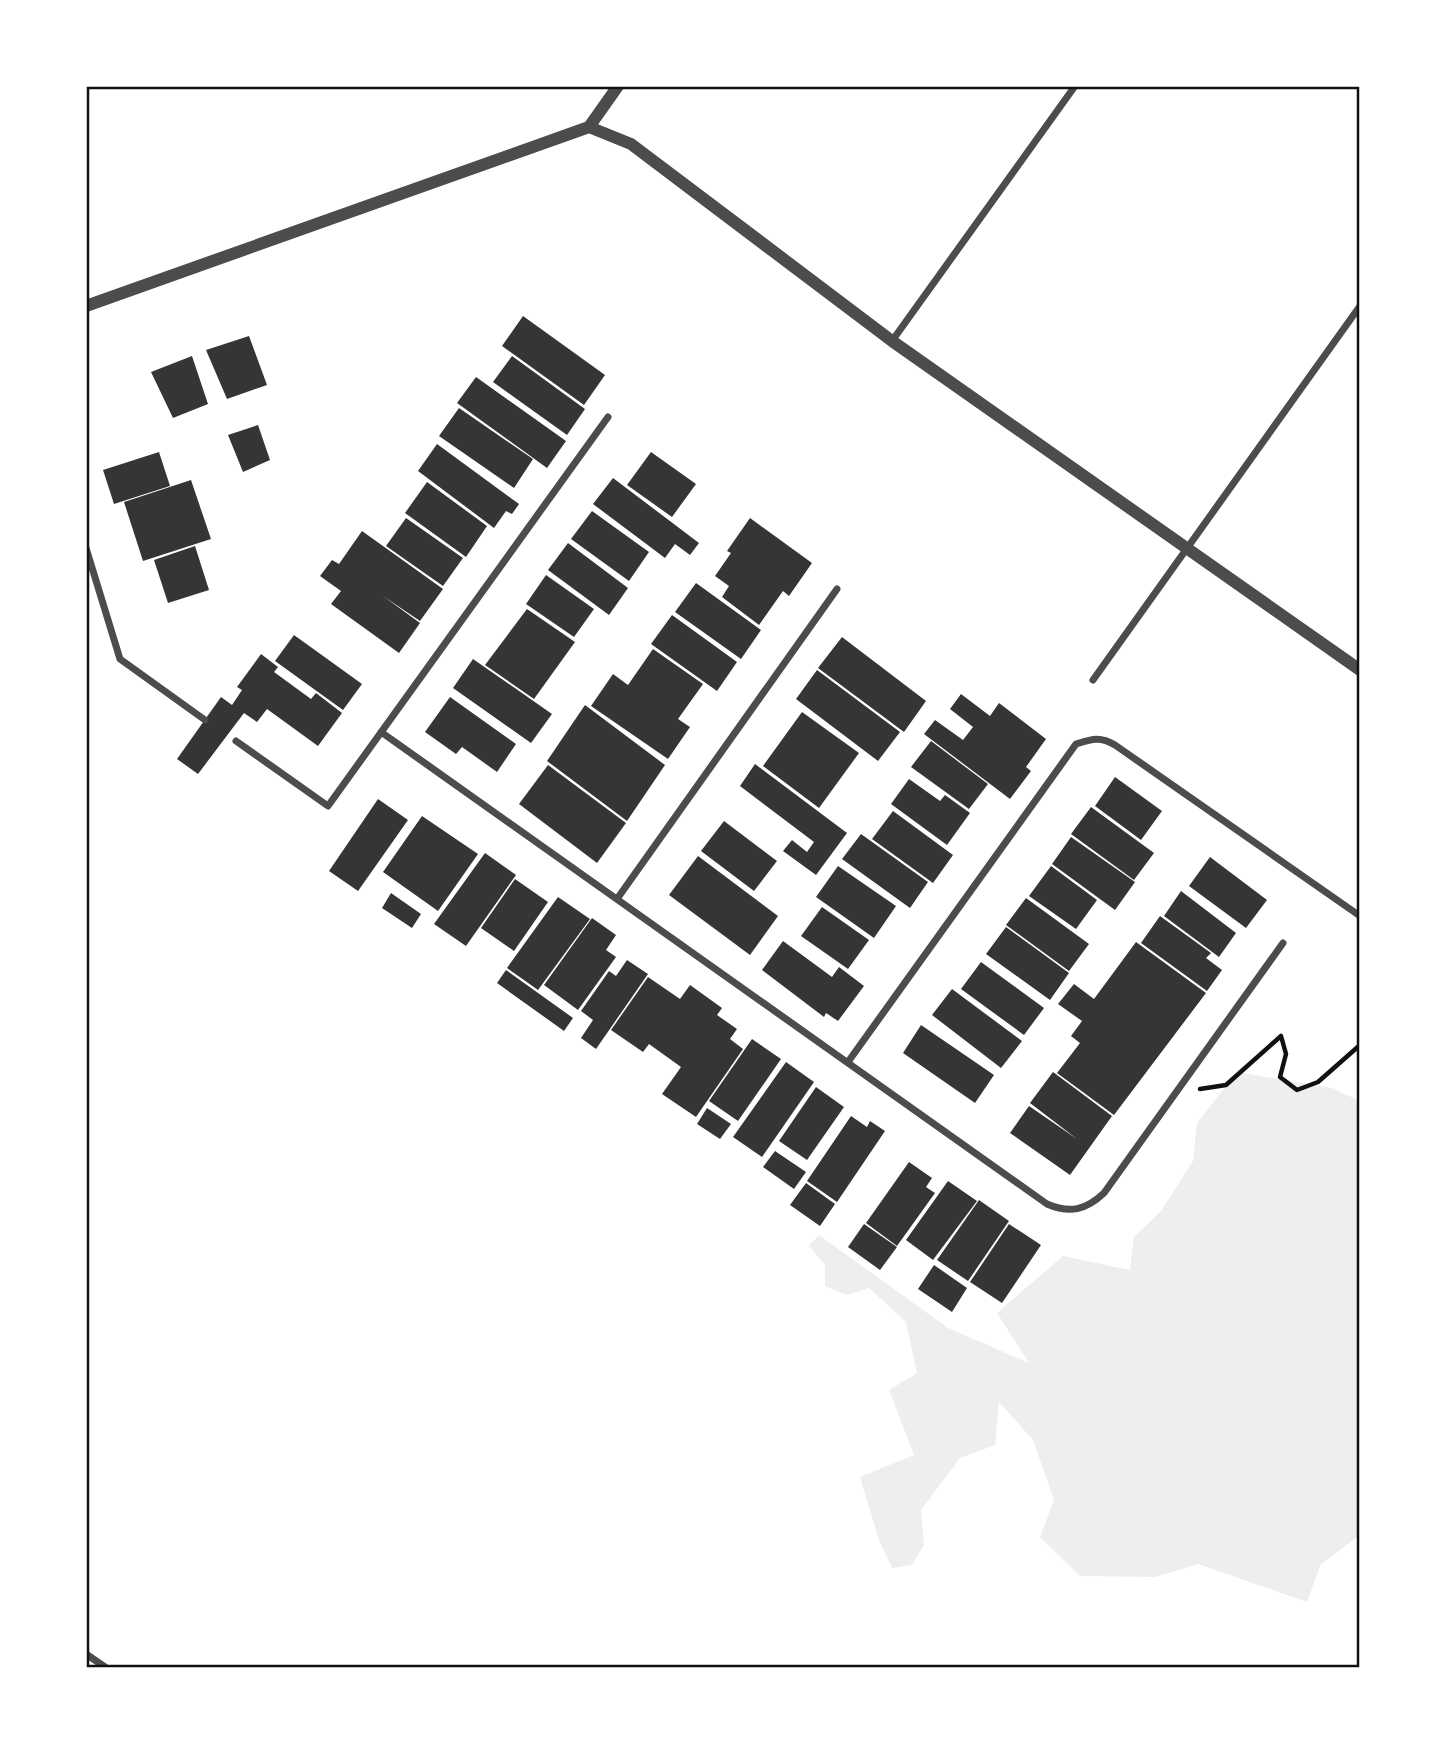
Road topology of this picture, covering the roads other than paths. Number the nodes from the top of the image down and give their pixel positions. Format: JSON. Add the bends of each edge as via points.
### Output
{"nodes":[{"id":1,"x":618,"y":86,"type":"edge"},
{"id":2,"x":1075,"y":86,"type":"edge"},
{"id":3,"x":589,"y":127,"type":"junction"},
{"id":4,"x":86,"y":306,"type":"edge"},
{"id":5,"x":1360,"y":306,"type":"edge"},
{"id":6,"x":892,"y":341,"type":"junction"},
{"id":7,"x":608,"y":417,"type":"dead end"},
{"id":8,"x":86,"y":548,"type":"edge"},
{"id":9,"x":1187,"y":548,"type":"junction"},
{"id":10,"x":837,"y":589,"type":"dead end"},
{"id":11,"x":1360,"y":670,"type":"edge"},
{"id":12,"x":1093,"y":680,"type":"dead end"},
{"id":13,"x":205,"y":720,"type":"dead end"},
{"id":14,"x":381,"y":733,"type":"junction"},
{"id":15,"x":236,"y":741,"type":"dead end"},
{"id":16,"x":617,"y":899,"type":"junction"},
{"id":17,"x":1360,"y":916,"type":"edge"},
{"id":18,"x":1283,"y":943,"type":"dead end"},
{"id":19,"x":848,"y":1062,"type":"junction"},
{"id":20,"x":86,"y":1654,"type":"edge"},
{"id":21,"x":105,"y":1667,"type":"edge"}],
"edges":[{"from":1,"to":3,"type":"street"},
{"from":2,"to":6,"type":"street"},
{"from":3,"to":4,"type":"street"},
{"from":3,"to":6,"type":"street","via":[[631,144]]},
{"from":5,"to":9,"type":"street"},
{"from":6,"to":9,"type":"street"},
{"from":7,"to":14,"type":"street"},
{"from":8,"to":13,"type":"street","via":[[120,659]]},
{"from":9,"to":11,"type":"street"},
{"from":9,"to":12,"type":"street"},
{"from":10,"to":16,"type":"street"},
{"from":14,"to":15,"type":"street","via":[[328,806]]},
{"from":14,"to":16,"type":"street"},
{"from":16,"to":19,"type":"street"},
{"from":17,"to":19,"type":"street","via":[[1115,745],[1095,738],[1076,744]]},
{"from":18,"to":19,"type":"street","via":[[1104,1193],[1079,1209],[1063,1211],[1047,1204]]},
{"from":20,"to":21,"type":"street"}]}
